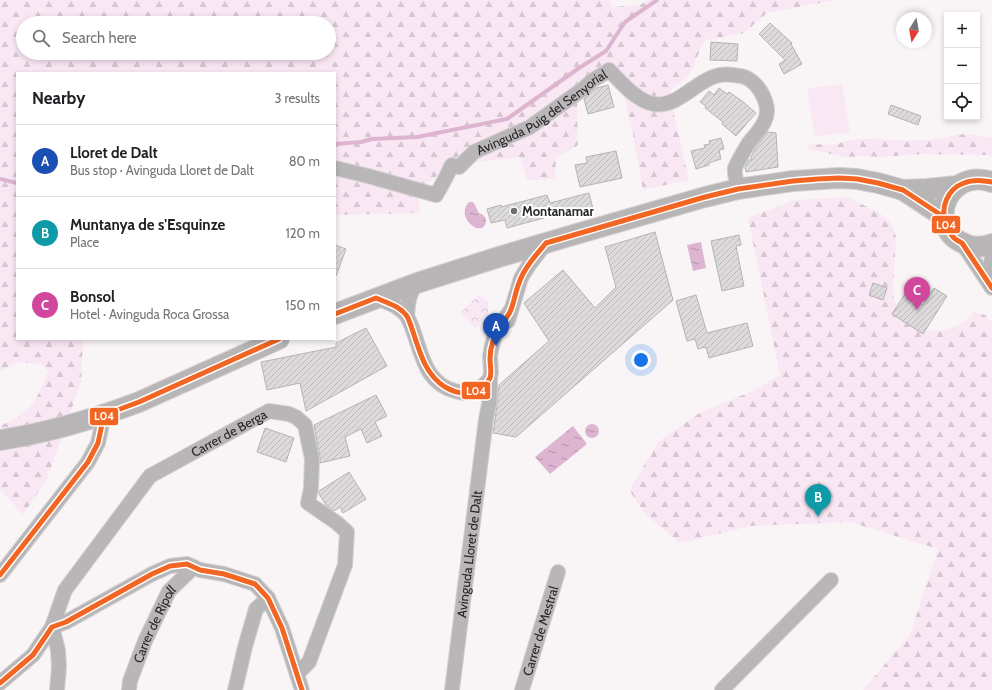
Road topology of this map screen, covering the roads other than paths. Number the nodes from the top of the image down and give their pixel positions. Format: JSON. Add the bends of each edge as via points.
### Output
{"nodes":[{"id":1,"x":336,"y":168,"type":"edge"},
{"id":2,"x":992,"y":182,"type":"edge"},
{"id":3,"x":957,"y":186,"type":"junction"},
{"id":4,"x":738,"y":189,"type":"junction"},
{"id":5,"x":903,"y":190,"type":"junction"},
{"id":6,"x":944,"y":217,"type":"junction"},
{"id":7,"x":546,"y":243,"type":"junction"},
{"id":8,"x":962,"y":243,"type":"junction"},
{"id":9,"x":992,"y":244,"type":"edge"},
{"id":10,"x":502,"y":256,"type":"junction"},
{"id":11,"x":992,"y":257,"type":"edge"},
{"id":12,"x":521,"y":278,"type":"junction"},
{"id":13,"x":417,"y":283,"type":"junction"},
{"id":14,"x":992,"y":288,"type":"edge"},
{"id":15,"x":376,"y":298,"type":"junction"},
{"id":16,"x":336,"y":314,"type":"edge"},
{"id":17,"x":407,"y":316,"type":"junction"},
{"id":18,"x":277,"y":340,"type":"edge"},
{"id":19,"x":490,"y":375,"type":"junction"},
{"id":20,"x":466,"y":394,"type":"junction"},
{"id":21,"x":104,"y":415,"type":"junction"},
{"id":22,"x":486,"y":419,"type":"junction"},
{"id":23,"x":0,"y":440,"type":"edge"},
{"id":24,"x":194,"y":567,"type":"junction"},
{"id":25,"x":558,"y":572,"type":"dead end"},
{"id":26,"x":0,"y":574,"type":"edge"},
{"id":27,"x":831,"y":580,"type":"dead end"},
{"id":28,"x":268,"y":598,"type":"junction"},
{"id":29,"x":52,"y":627,"type":"junction"},
{"id":30,"x":297,"y":674,"type":"junction"},
{"id":31,"x":0,"y":683,"type":"edge"},
{"id":32,"x":57,"y":690,"type":"edge"},
{"id":33,"x":129,"y":690,"type":"edge"},
{"id":34,"x":235,"y":690,"type":"edge"},
{"id":35,"x":302,"y":690,"type":"edge"},
{"id":36,"x":452,"y":690,"type":"edge"},
{"id":37,"x":522,"y":690,"type":"edge"},
{"id":38,"x":722,"y":690,"type":"edge"}],
"edges":[{"from":1,"to":4,"type":"street","name":"Avinguda Puig del Senyorial","via":[[436,195],[452,165],[459,167],[474,152],[530,127],[609,70],[641,100],[656,105],[674,100],[706,80],[727,74],[751,81],[762,93],[767,106],[764,122],[735,169]]},
{"from":2,"to":3,"type":"main road","via":[[977,179]]},
{"from":3,"to":5,"type":"main road"},
{"from":3,"to":6,"type":"main road","via":[[947,198]]},
{"from":4,"to":5,"type":"main road","via":[[839,178],[857,179]]},
{"from":4,"to":7,"type":"main road"},
{"from":5,"to":6,"type":"main road"},
{"from":6,"to":8,"type":"main road","via":[[948,231]]},
{"from":7,"to":10,"type":"main road"},
{"from":7,"to":12,"type":"street","name":"Avinguda Lloret de Dalt"},
{"from":8,"to":9,"type":"main road","via":[[973,247]]},
{"from":8,"to":14,"type":"street"},
{"from":10,"to":12,"type":"street","via":[[514,262]]},
{"from":10,"to":13,"type":"main road"},
{"from":11,"to":14,"type":"street","via":[[989,278]]},
{"from":12,"to":19,"type":"street","name":"Avinguda Lloret de Dalt","via":[[497,363]]},
{"from":13,"to":15,"type":"main road"},
{"from":13,"to":17,"type":"street","via":[[411,293]]},
{"from":15,"to":16,"type":"main road"},
{"from":15,"to":17,"type":"street","via":[[393,305]]},
{"from":17,"to":20,"type":"street","via":[[422,359],[431,376],[450,390]]},
{"from":18,"to":21,"type":"main road","via":[[140,402]]},
{"from":19,"to":20,"type":"street","name":"Avinguda Lloret de Dalt","via":[[481,389]]},
{"from":19,"to":22,"type":"street","name":"Avinguda Lloret de Dalt"},
{"from":20,"to":22,"type":"street","via":[[480,405]]},
{"from":21,"to":23,"type":"main road","via":[[55,429]]},
{"from":21,"to":26,"type":"street","via":[[98,443],[88,462]]},
{"from":22,"to":36,"type":"street","name":"Avinguda Lloret de Dalt"},
{"from":24,"to":28,"type":"street","via":[[255,584]]},
{"from":24,"to":29,"type":"street","via":[[187,564],[170,566]]},
{"from":24,"to":33,"type":"street","name":"Carrer de Ripoll","via":[[169,591],[144,641]]},
{"from":25,"to":37,"type":"street","name":"Carrer de Mestral"},
{"from":27,"to":38,"type":"street"},
{"from":28,"to":30,"type":"street","via":[[282,628]]},
{"from":28,"to":34,"type":"street","via":[[256,609]]},
{"from":29,"to":30,"type":"street","name":"Carrer de Berga","via":[[65,590],[150,476],[269,411],[289,414],[305,425],[308,436],[312,459],[308,503],[346,532],[344,566],[309,662]]},
{"from":29,"to":31,"type":"street","via":[[33,655]]},
{"from":29,"to":32,"type":"street","via":[[58,650]]},
{"from":30,"to":35,"type":"street"}]}
